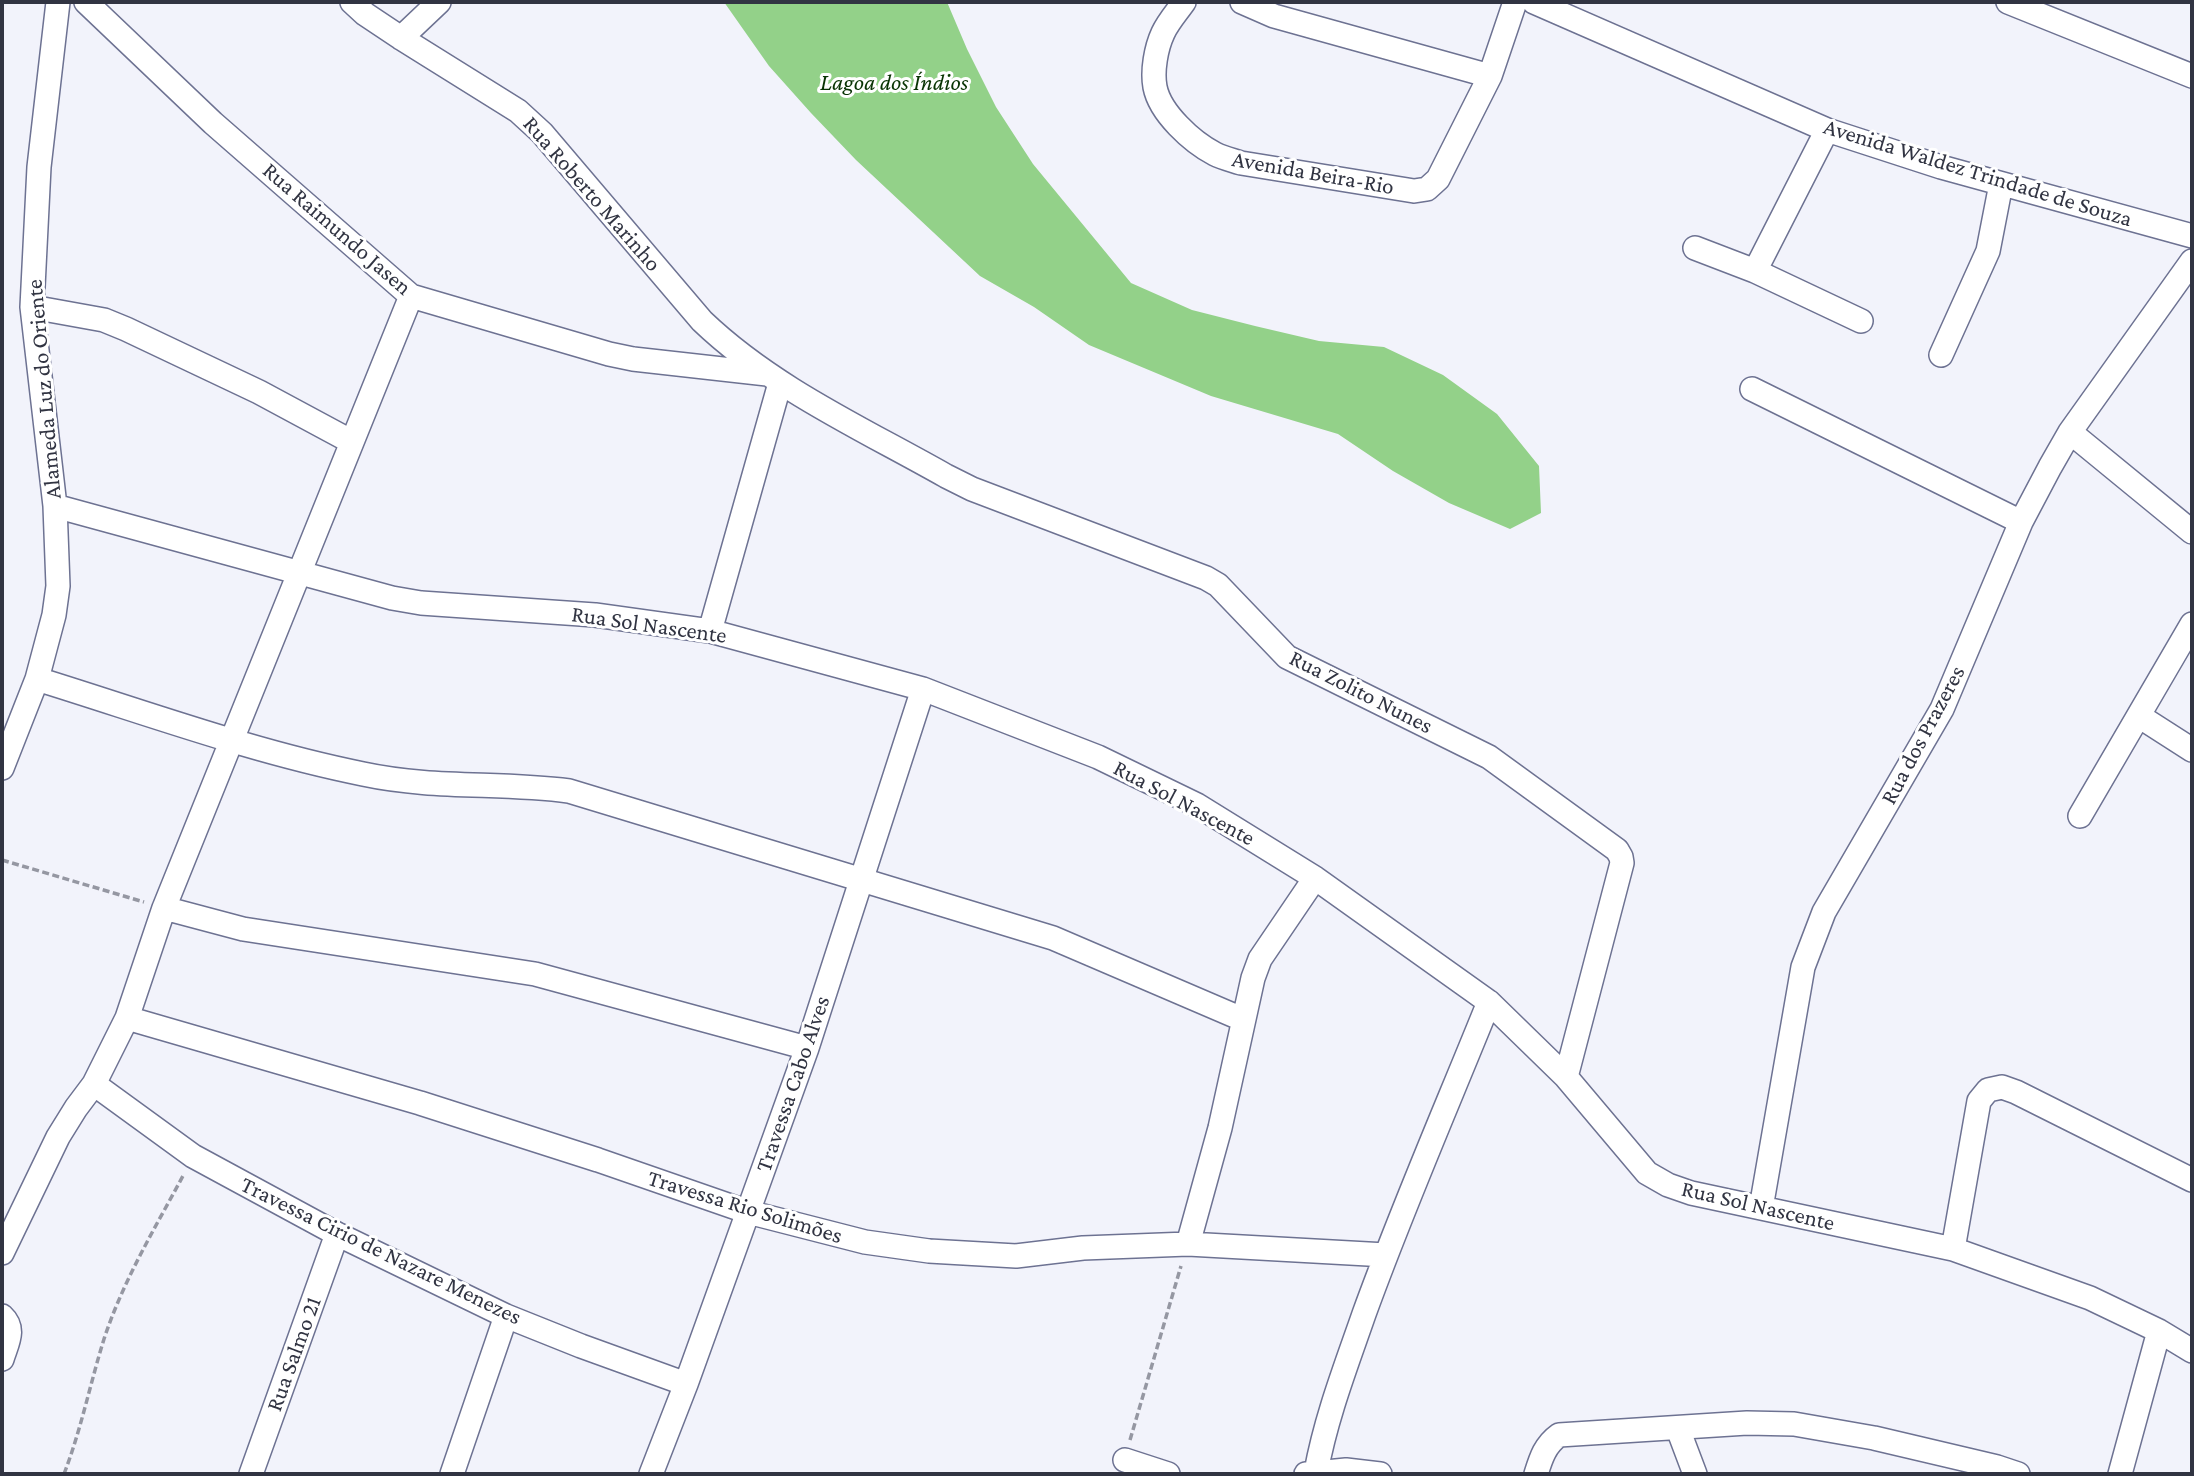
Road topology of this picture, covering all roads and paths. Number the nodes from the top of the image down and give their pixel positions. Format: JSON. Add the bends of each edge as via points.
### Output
{"nodes":[{"id":1,"x":58,"y":2,"type":"edge"},
{"id":2,"x":86,"y":2,"type":"edge"},
{"id":3,"x":352,"y":2,"type":"edge"},
{"id":4,"x":439,"y":2,"type":"edge"},
{"id":5,"x":1184,"y":2,"type":"edge"},
{"id":6,"x":1242,"y":2,"type":"edge"},
{"id":7,"x":1515,"y":2,"type":"edge"},
{"id":8,"x":1534,"y":2,"type":"edge"},
{"id":9,"x":2008,"y":2,"type":"edge"},
{"id":10,"x":401,"y":38,"type":"junction"},
{"id":11,"x":1490,"y":76,"type":"junction"},
{"id":12,"x":2192,"y":76,"type":"edge"},
{"id":13,"x":1827,"y":130,"type":"junction"},
{"id":14,"x":2001,"y":184,"type":"junction"},
{"id":15,"x":2192,"y":236,"type":"edge"},
{"id":16,"x":1695,"y":248,"type":"dead end"},
{"id":17,"x":2192,"y":261,"type":"edge"},
{"id":18,"x":1755,"y":271,"type":"junction"},
{"id":19,"x":411,"y":296,"type":"junction"},
{"id":20,"x":32,"y":306,"type":"junction"},
{"id":21,"x":1861,"y":321,"type":"dead end"},
{"id":22,"x":1941,"y":355,"type":"dead end"},
{"id":23,"x":774,"y":379,"type":"junction"},
{"id":24,"x":1752,"y":389,"type":"dead end"},
{"id":25,"x":2070,"y":432,"type":"junction"},
{"id":26,"x":352,"y":442,"type":"junction"},
{"id":27,"x":55,"y":506,"type":"junction"},
{"id":28,"x":2021,"y":522,"type":"junction"},
{"id":29,"x":2192,"y":532,"type":"edge"},
{"id":30,"x":300,"y":574,"type":"junction"},
{"id":31,"x":2192,"y":624,"type":"edge"},
{"id":32,"x":710,"y":631,"type":"junction"},
{"id":33,"x":37,"y":679,"type":"junction"},
{"id":34,"x":923,"y":689,"type":"junction"},
{"id":35,"x":2139,"y":716,"type":"junction"},
{"id":36,"x":232,"y":741,"type":"junction"},
{"id":37,"x":2192,"y":750,"type":"edge"},
{"id":38,"x":2,"y":768,"type":"edge"},
{"id":39,"x":2080,"y":816,"type":"dead end"},
{"id":40,"x":2,"y":860,"type":"edge"},
{"id":41,"x":1315,"y":878,"type":"junction"},
{"id":42,"x":863,"y":879,"type":"junction"},
{"id":43,"x":164,"y":908,"type":"junction"},
{"id":44,"x":1489,"y":1002,"type":"junction"},
{"id":45,"x":127,"y":1018,"type":"junction"},
{"id":46,"x":1242,"y":1019,"type":"junction"},
{"id":47,"x":807,"y":1048,"type":"junction"},
{"id":48,"x":1566,"y":1077,"type":"junction"},
{"id":49,"x":94,"y":1084,"type":"junction"},
{"id":50,"x":193,"y":1156,"type":"junction"},
{"id":51,"x":2192,"y":1180,"type":"edge"},
{"id":52,"x":1761,"y":1208,"type":"junction"},
{"id":53,"x":748,"y":1212,"type":"junction"},
{"id":54,"x":337,"y":1234,"type":"junction"},
{"id":55,"x":1188,"y":1244,"type":"junction"},
{"id":56,"x":1953,"y":1249,"type":"junction"},
{"id":57,"x":2,"y":1253,"type":"edge"},
{"id":58,"x":1386,"y":1255,"type":"junction"},
{"id":59,"x":2,"y":1316,"type":"edge"},
{"id":60,"x":506,"y":1316,"type":"junction"},
{"id":61,"x":2159,"y":1331,"type":"junction"},
{"id":62,"x":2192,"y":1351,"type":"edge"},
{"id":63,"x":2,"y":1359,"type":"edge"},
{"id":64,"x":686,"y":1384,"type":"junction"},
{"id":65,"x":1678,"y":1429,"type":"junction"},
{"id":66,"x":1125,"y":1460,"type":"joint"},
{"id":67,"x":1311,"y":1473,"type":"edge"},
{"id":68,"x":64,"y":1474,"type":"edge"},
{"id":69,"x":251,"y":1474,"type":"edge"},
{"id":70,"x":452,"y":1474,"type":"edge"},
{"id":71,"x":651,"y":1474,"type":"edge"},
{"id":72,"x":1168,"y":1474,"type":"edge"},
{"id":73,"x":1380,"y":1474,"type":"edge"},
{"id":74,"x":1536,"y":1474,"type":"edge"},
{"id":75,"x":1695,"y":1474,"type":"edge"},
{"id":76,"x":2018,"y":1474,"type":"edge"},
{"id":77,"x":2120,"y":1474,"type":"edge"}],
"edges":[{"from":1,"to":20,"type":"street","name":"Alameda Luz do Oriente","via":[[39,167]]},
{"from":2,"to":19,"type":"street","name":"Rua Raimundo Jasen","via":[[213,123]]},
{"from":3,"to":10,"type":"street","name":"Rua Roberto Marinho"},
{"from":4,"to":10,"type":"street"},
{"from":5,"to":11,"type":"street","name":"Avenida Beira-Rio","via":[[1163,32],[1155,87],[1164,109],[1185,132],[1215,154],[1241,163],[1414,191],[1427,189],[1438,179]]},
{"from":6,"to":11,"type":"street","via":[[1274,16]]},
{"from":7,"to":11,"type":"street"},
{"from":8,"to":13,"type":"street","name":"Avenida Waldez Trindade de Souza"},
{"from":9,"to":12,"type":"street"},
{"from":10,"to":23,"type":"street","name":"Rua Roberto Marinho","via":[[517,111],[542,133],[702,321]]},
{"from":13,"to":14,"type":"street","name":"Avenida Waldez Trindade de Souza"},
{"from":13,"to":18,"type":"street"},
{"from":14,"to":15,"type":"street","name":"Avenida Waldez Trindade de Souza"},
{"from":14,"to":22,"type":"street","via":[[1988,251]]},
{"from":16,"to":18,"type":"street"},
{"from":17,"to":25,"type":"street","name":"Rua dos Prazeres"},
{"from":18,"to":21,"type":"street"},
{"from":19,"to":23,"type":"street","name":"Rua Raimundo Jasen","via":[[609,354]]},
{"from":19,"to":26,"type":"street"},
{"from":20,"to":26,"type":"street","via":[[104,320],[126,329]]},
{"from":20,"to":27,"type":"street","name":"Alameda Luz do Oriente"},
{"from":23,"to":32,"type":"street"},
{"from":23,"to":48,"type":"street","name":"Rua Zolito Nunes","via":[[972,489],[1206,578],[1287,657],[1489,757],[1617,850],[1622,863]]},
{"from":24,"to":28,"type":"street"},
{"from":25,"to":28,"type":"street","name":"Rua dos Prazeres"},
{"from":25,"to":29,"type":"street"},
{"from":26,"to":30,"type":"street"},
{"from":27,"to":30,"type":"street","name":"Rua Sol Nascente"},
{"from":27,"to":33,"type":"street","name":"Alameda Luz do Oriente","via":[[58,586]]},
{"from":28,"to":52,"type":"street","name":"Rua dos Prazeres","via":[[1942,709],[1824,912],[1803,967]]},
{"from":30,"to":32,"type":"street","name":"Rua Sol Nascente","via":[[421,603],[595,615]]},
{"from":30,"to":36,"type":"street"},
{"from":31,"to":35,"type":"street"},
{"from":32,"to":34,"type":"street","name":"Rua Sol Nascente"},
{"from":33,"to":36,"type":"street"},
{"from":33,"to":38,"type":"street","name":"Alameda Luz do Oriente"},
{"from":34,"to":41,"type":"street","name":"Rua Sol Nascente","via":[[1098,757],[1196,805]]},
{"from":34,"to":42,"type":"street","name":"Travessa Cabo Alves"},
{"from":35,"to":37,"type":"street"},
{"from":35,"to":39,"type":"street"},
{"from":36,"to":42,"type":"street","via":[[408,782],[569,791]]},
{"from":36,"to":43,"type":"street"},
{"from":40,"to":43,"type":"path"},
{"from":41,"to":44,"type":"street","name":"Rua Sol Nascente"},
{"from":41,"to":46,"type":"street","via":[[1260,959]]},
{"from":42,"to":46,"type":"street","via":[[1053,938]]},
{"from":42,"to":47,"type":"street","name":"Travessa Cabo Alves"},
{"from":43,"to":45,"type":"street"},
{"from":43,"to":47,"type":"street","via":[[269,933],[535,974]]},
{"from":44,"to":48,"type":"street","name":"Rua Sol Nascente"},
{"from":44,"to":58,"type":"street"},
{"from":45,"to":49,"type":"street"},
{"from":45,"to":53,"type":"street","name":"Travessa Rio Solimões","via":[[420,1103]]},
{"from":46,"to":55,"type":"street","via":[[1222,1119]]},
{"from":47,"to":53,"type":"street","name":"Travessa Cabo Alves"},
{"from":48,"to":52,"type":"street","name":"Rua Sol Nascente","via":[[1647,1173],[1691,1193]]},
{"from":49,"to":50,"type":"street","name":"Travessa Cirio de Nazare Menezes"},
{"from":49,"to":57,"type":"street","via":[[58,1137]]},
{"from":50,"to":54,"type":"street","name":"Travessa Cirio de Nazare Menezes"},
{"from":50,"to":68,"type":"path","via":[[130,1273],[104,1339]]},
{"from":51,"to":56,"type":"street","via":[[2016,1092],[2002,1087],[1988,1090],[1979,1101]]},
{"from":52,"to":56,"type":"street","name":"Rua Sol Nascente"},
{"from":53,"to":55,"type":"street","name":"Travessa Rio Solimões","via":[[865,1242],[929,1251],[1016,1256]]},
{"from":53,"to":64,"type":"street","name":"Travessa Cabo Alves"},
{"from":54,"to":60,"type":"street","name":"Travessa Cirio de Nazare Menezes"},
{"from":54,"to":69,"type":"street","name":"Rua Salmo 21"},
{"from":55,"to":58,"type":"street","name":"Travessa Rio Solimões"},
{"from":55,"to":66,"type":"path"},
{"from":56,"to":61,"type":"street","name":"Rua Sol Nascente","via":[[2090,1298]]},
{"from":58,"to":67,"type":"street"},
{"from":59,"to":63,"type":"street","via":[[10,1326]]},
{"from":60,"to":64,"type":"street","name":"Travessa Cirio de Nazare Menezes"},
{"from":60,"to":70,"type":"street"},
{"from":61,"to":62,"type":"street","name":"Rua Sol Nascente"},
{"from":61,"to":77,"type":"street"},
{"from":64,"to":71,"type":"street","name":"Travessa Cabo Alves"},
{"from":65,"to":74,"type":"street","via":[[1559,1435],[1549,1441]]},
{"from":65,"to":75,"type":"street"},
{"from":65,"to":76,"type":"street","via":[[1794,1424]]},
{"from":66,"to":72,"type":"street"},
{"from":67,"to":73,"type":"street","via":[[1346,1470]]}]}
